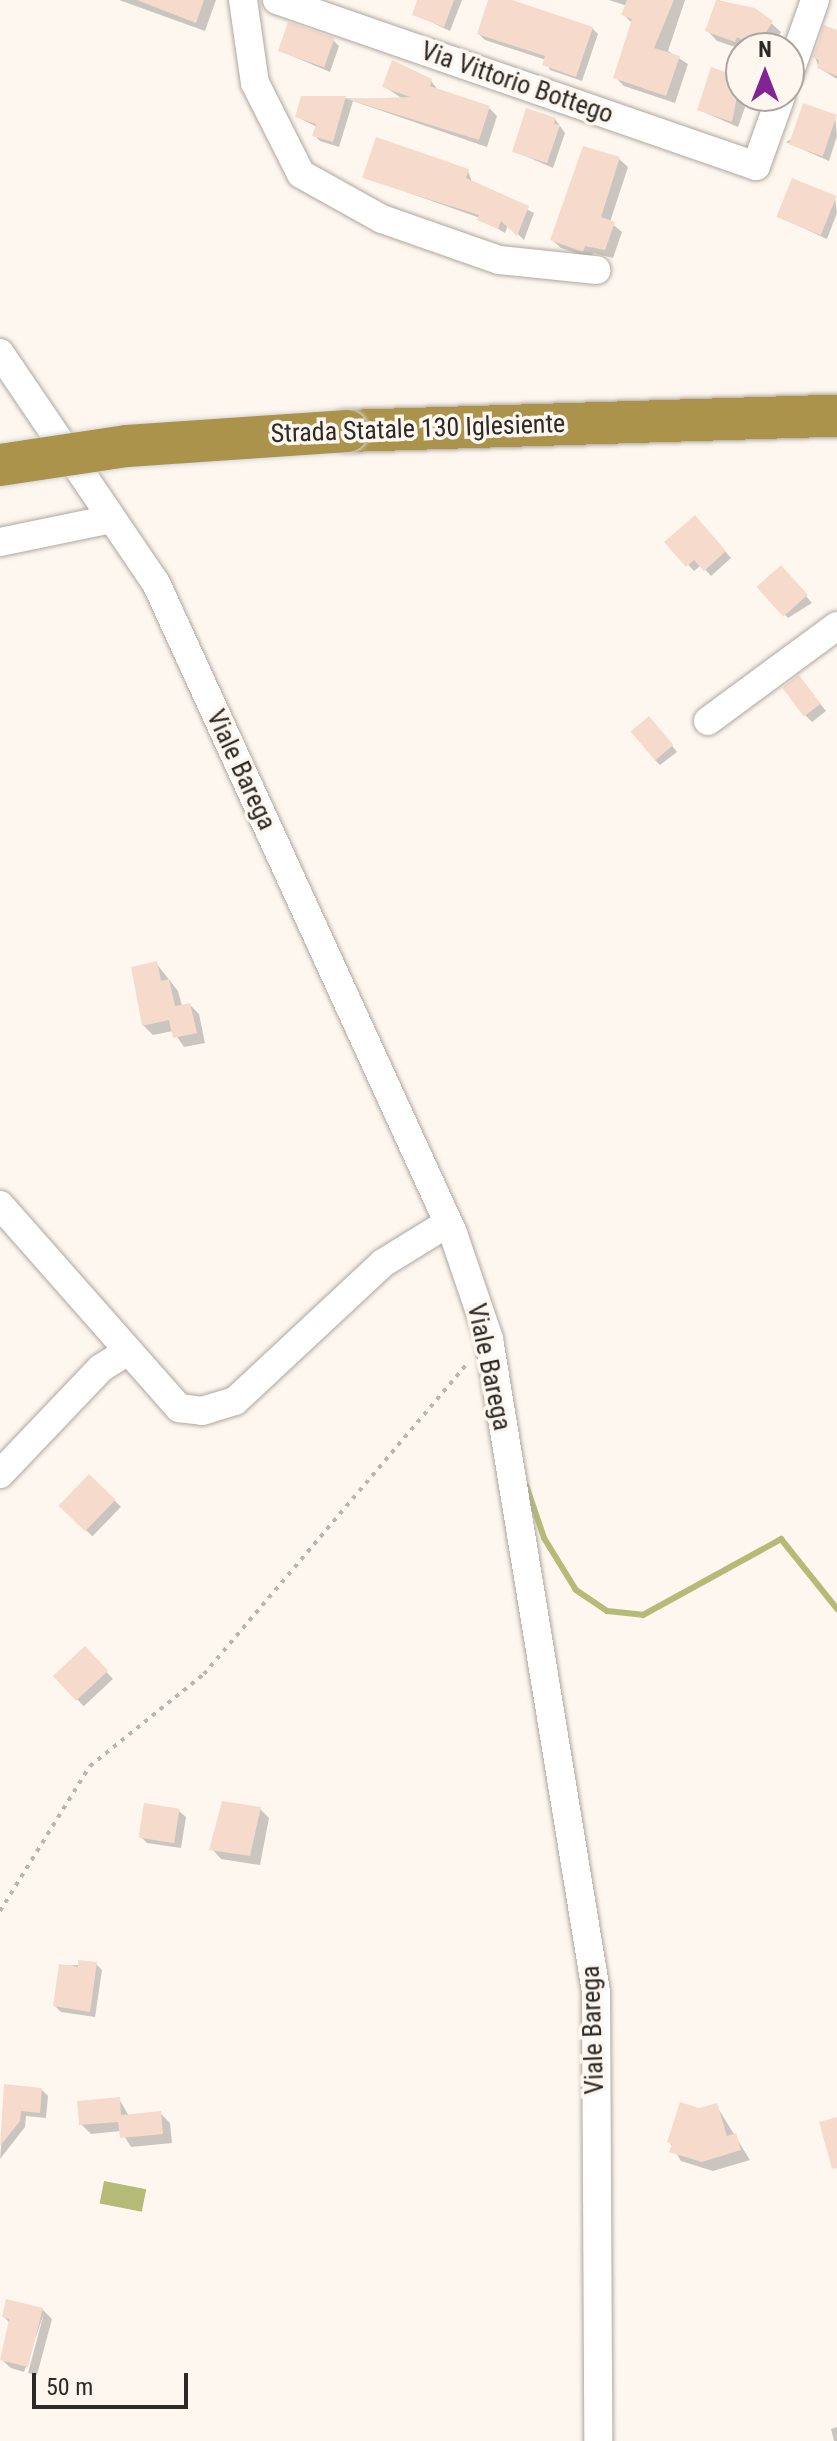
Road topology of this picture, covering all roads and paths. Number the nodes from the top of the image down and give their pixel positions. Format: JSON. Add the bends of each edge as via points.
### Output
{"nodes":[{"id":1,"x":243,"y":0,"type":"edge"},
{"id":2,"x":277,"y":0,"type":"edge"},
{"id":3,"x":820,"y":3,"type":"edge"},
{"id":4,"x":805,"y":37,"type":"edge"},
{"id":5,"x":775,"y":112,"type":"edge"},
{"id":6,"x":596,"y":270,"type":"dead end"},
{"id":7,"x":0,"y":353,"type":"edge"},
{"id":8,"x":837,"y":416,"type":"edge"},
{"id":9,"x":0,"y":465,"type":"edge"},
{"id":10,"x":112,"y":519,"type":"junction"},
{"id":11,"x":0,"y":542,"type":"edge"},
{"id":12,"x":837,"y":626,"type":"edge"},
{"id":13,"x":708,"y":721,"type":"dead end"},
{"id":14,"x":0,"y":1205,"type":"edge"},
{"id":15,"x":448,"y":1223,"type":"junction"},
{"id":16,"x":491,"y":1350,"type":"junction"},
{"id":17,"x":125,"y":1353,"type":"junction"},
{"id":18,"x":0,"y":1474,"type":"edge"},
{"id":19,"x":0,"y":1911,"type":"edge"},
{"id":20,"x":598,"y":2441,"type":"edge"}],
"edges":[{"from":1,"to":6,"type":"street","via":[[255,83],[301,174],[382,219],[499,260]]},
{"from":2,"to":5,"type":"street","name":"Via Vittorio Bottego","via":[[756,166]]},
{"from":3,"to":4,"type":"street"},
{"from":7,"to":10,"type":"street","name":"Viale Barega"},
{"from":8,"to":9,"type":"highway","name":"Strada Statale 130 Iglesiente","bridge":true,"via":[[347,431],[127,446]]},
{"from":10,"to":11,"type":"street"},
{"from":10,"to":15,"type":"street","name":"Viale Barega","via":[[156,583]]},
{"from":12,"to":13,"type":"street"},
{"from":14,"to":17,"type":"street"},
{"from":15,"to":16,"type":"street","name":"Viale Barega"},
{"from":15,"to":17,"type":"street","via":[[383,1263],[235,1401],[202,1411],[179,1408]]},
{"from":16,"to":19,"type":"path","via":[[458,1369],[204,1674],[90,1766]]},
{"from":16,"to":20,"type":"street","name":"Viale Barega","via":[[596,1992]]},
{"from":17,"to":18,"type":"street","via":[[101,1368]]}]}
